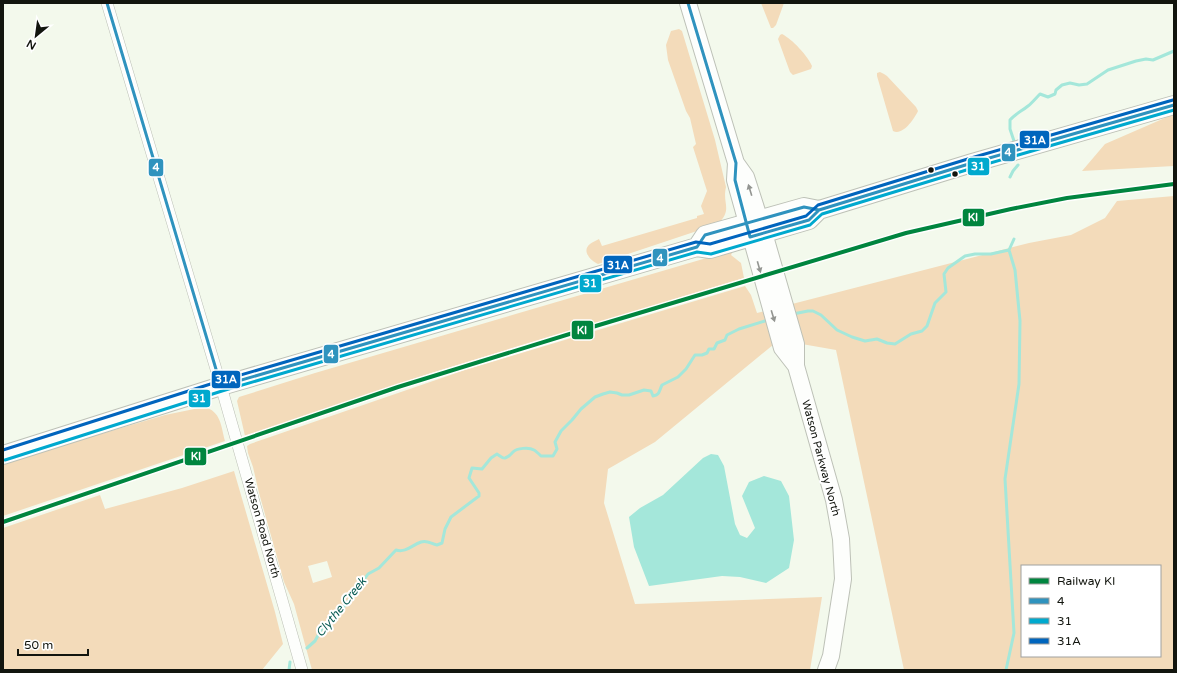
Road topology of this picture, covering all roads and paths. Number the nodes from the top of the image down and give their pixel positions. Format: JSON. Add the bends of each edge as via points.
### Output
{"nodes":[{"id":1,"x":107,"y":3,"type":"edge"},
{"id":2,"x":688,"y":3,"type":"edge"},
{"id":3,"x":1174,"y":105,"type":"edge"},
{"id":4,"x":755,"y":228,"type":"junction"},
{"id":5,"x":221,"y":386,"type":"junction"},
{"id":6,"x":3,"y":455,"type":"edge"},
{"id":7,"x":302,"y":670,"type":"edge"},
{"id":8,"x":826,"y":670,"type":"edge"}],
"edges":[{"from":1,"to":5,"type":"street","name":"Watson Road North"},
{"from":2,"to":4,"type":"main road","name":"Watson Parkway North","via":[[736,163],[735,180]]},
{"from":3,"to":4,"type":"main road","via":[[819,210],[809,220]]},
{"from":4,"to":5,"type":"main road","via":[[705,235],[697,247]]},
{"from":4,"to":8,"type":"main road","name":"Watson Parkway North","via":[[785,332],[782,348],[796,366],[834,500],[841,539],[843,579],[831,656]]},
{"from":5,"to":6,"type":"main road"},
{"from":5,"to":7,"type":"street","name":"Watson Road North"}]}
